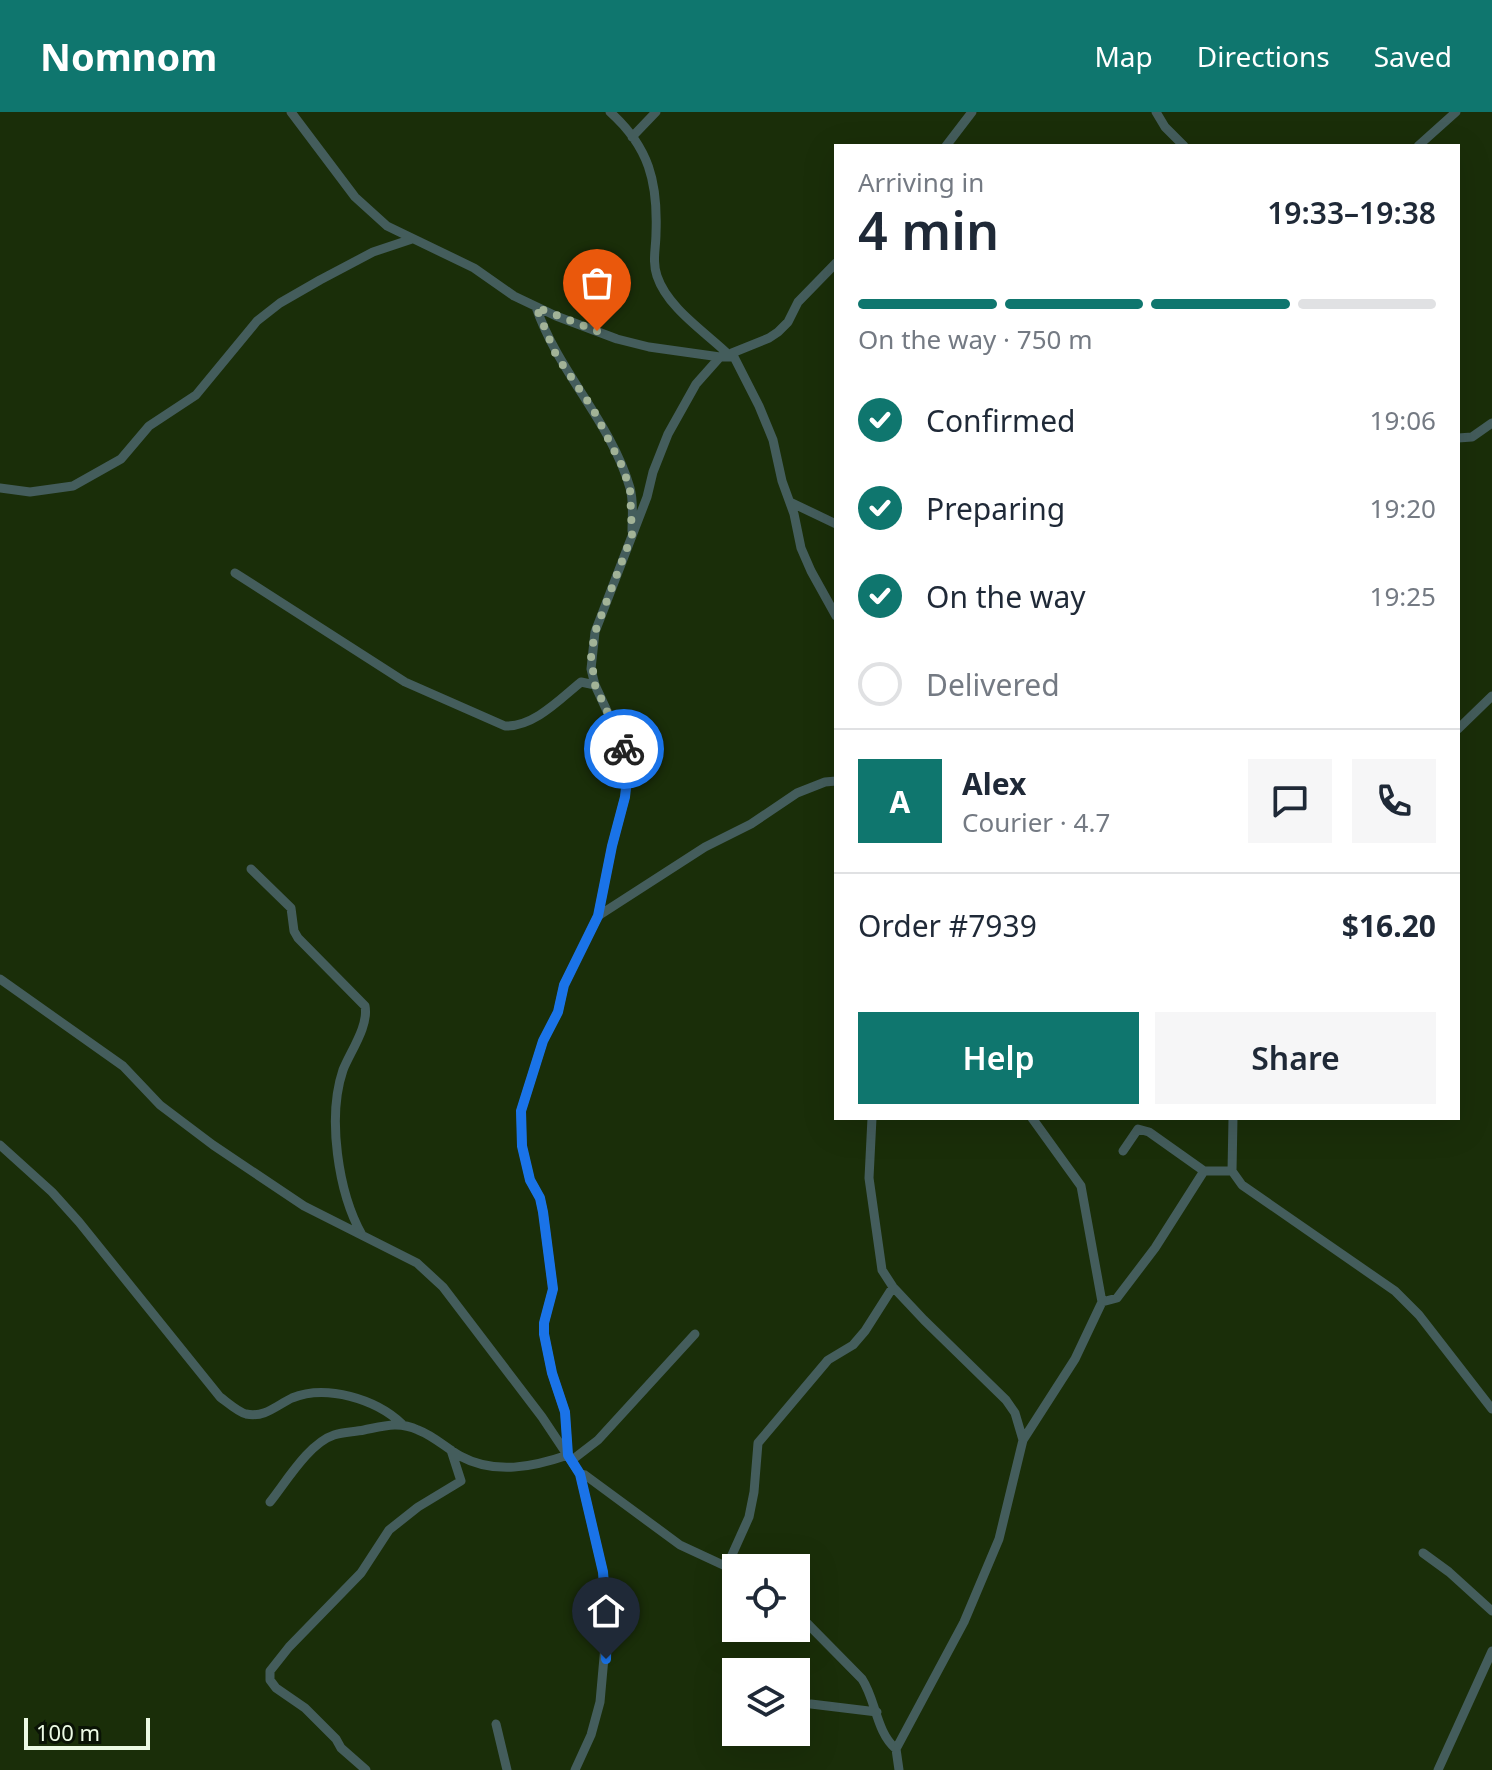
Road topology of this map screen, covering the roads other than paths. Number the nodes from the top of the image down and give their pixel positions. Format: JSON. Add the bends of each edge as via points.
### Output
{"nodes":[{"id":1,"x":291,"y":112,"type":"edge"},
{"id":2,"x":610,"y":112,"type":"edge"},
{"id":3,"x":656,"y":112,"type":"edge"},
{"id":4,"x":972,"y":112,"type":"edge"},
{"id":5,"x":1156,"y":112,"type":"edge"},
{"id":6,"x":1456,"y":112,"type":"edge"},
{"id":7,"x":298,"y":117,"type":"edge"},
{"id":8,"x":632,"y":137,"type":"junction"},
{"id":9,"x":948,"y":144,"type":"edge"},
{"id":10,"x":1182,"y":144,"type":"edge"},
{"id":11,"x":1420,"y":144,"type":"edge"},
{"id":12,"x":412,"y":239,"type":"junction"},
{"id":13,"x":834,"y":265,"type":"edge"},
{"id":14,"x":536,"y":307,"type":"junction"},
{"id":15,"x":732,"y":355,"type":"junction"},
{"id":16,"x":720,"y":357,"type":"junction"},
{"id":17,"x":1492,"y":423,"type":"edge"},
{"id":18,"x":1460,"y":438,"type":"edge"},
{"id":19,"x":0,"y":488,"type":"edge"},
{"id":20,"x":790,"y":502,"type":"junction"},
{"id":21,"x":834,"y":523,"type":"edge"},
{"id":22,"x":632,"y":535,"type":"junction"},
{"id":23,"x":235,"y":573,"type":"dead end"},
{"id":24,"x":834,"y":612,"type":"edge"},
{"id":25,"x":595,"y":685,"type":"junction"},
{"id":26,"x":1492,"y":696,"type":"edge"},
{"id":27,"x":1460,"y":727,"type":"edge"},
{"id":28,"x":834,"y":781,"type":"edge"},
{"id":29,"x":251,"y":869,"type":"dead end"},
{"id":30,"x":598,"y":916,"type":"junction"},
{"id":31,"x":4,"y":982,"type":"edge"},
{"id":32,"x":0,"y":993,"type":"edge"},
{"id":33,"x":872,"y":1120,"type":"edge"},
{"id":34,"x":1033,"y":1120,"type":"edge"},
{"id":35,"x":1233,"y":1120,"type":"edge"},
{"id":36,"x":0,"y":1145,"type":"edge"},
{"id":37,"x":1123,"y":1151,"type":"dead end"},
{"id":38,"x":1204,"y":1171,"type":"junction"},
{"id":39,"x":1232,"y":1171,"type":"junction"},
{"id":40,"x":362,"y":1235,"type":"junction"},
{"id":41,"x":893,"y":1287,"type":"junction"},
{"id":42,"x":1102,"y":1302,"type":"junction"},
{"id":43,"x":695,"y":1334,"type":"dead end"},
{"id":44,"x":1492,"y":1409,"type":"edge"},
{"id":45,"x":402,"y":1424,"type":"junction"},
{"id":46,"x":1023,"y":1440,"type":"junction"},
{"id":47,"x":451,"y":1450,"type":"junction"},
{"id":48,"x":570,"y":1457,"type":"junction"},
{"id":49,"x":580,"y":1474,"type":"junction"},
{"id":50,"x":270,"y":1502,"type":"dead end"},
{"id":51,"x":1423,"y":1553,"type":"dead end"},
{"id":52,"x":736,"y":1554,"type":"edge"},
{"id":53,"x":722,"y":1565,"type":"edge"},
{"id":54,"x":1492,"y":1611,"type":"edge"},
{"id":55,"x":810,"y":1626,"type":"edge"},
{"id":56,"x":1492,"y":1651,"type":"edge"},
{"id":57,"x":811,"y":1704,"type":"dead end"},
{"id":58,"x":877,"y":1712,"type":"junction"},
{"id":59,"x":496,"y":1724,"type":"dead end"},
{"id":60,"x":896,"y":1749,"type":"junction"},
{"id":61,"x":366,"y":1770,"type":"edge"},
{"id":62,"x":507,"y":1770,"type":"edge"},
{"id":63,"x":575,"y":1770,"type":"edge"},
{"id":64,"x":899,"y":1770,"type":"edge"},
{"id":65,"x":1438,"y":1770,"type":"edge"}],
"edges":[{"from":1,"to":7,"type":"street"},
{"from":2,"to":8,"type":"street"},
{"from":3,"to":8,"type":"street"},
{"from":4,"to":9,"type":"street"},
{"from":5,"to":10,"type":"street"},
{"from":6,"to":11,"type":"street"},
{"from":7,"to":12,"type":"street","via":[[355,197],[387,226]]},
{"from":8,"to":15,"type":"street","via":[[650,164],[653,179],[657,275],[666,294]]},
{"from":12,"to":14,"type":"street","via":[[474,268]]},
{"from":12,"to":19,"type":"street","via":[[373,252],[280,303],[237,342],[196,395],[149,426],[121,459],[73,486],[30,492]]},
{"from":13,"to":15,"type":"street","via":[[778,332]]},
{"from":14,"to":16,"type":"street","via":[[617,339]]},
{"from":14,"to":22,"type":"street","via":[[556,355],[593,409],[622,466],[632,500]]},
{"from":15,"to":16,"type":"street"},
{"from":15,"to":20,"type":"street","via":[[764,417]]},
{"from":16,"to":22,"type":"street","via":[[696,384],[668,434]]},
{"from":17,"to":18,"type":"street","via":[[1472,437]]},
{"from":20,"to":21,"type":"street"},
{"from":20,"to":24,"type":"street","via":[[806,559]]},
{"from":22,"to":25,"type":"street","via":[[595,632]]},
{"from":23,"to":25,"type":"street","via":[[405,682],[505,726],[537,717],[581,682]]},
{"from":25,"to":30,"type":"street","via":[[625,750],[628,770]]},
{"from":26,"to":27,"type":"street"},
{"from":28,"to":30,"type":"street","via":[[797,793]]},
{"from":29,"to":40,"type":"street","via":[[291,908],[298,938],[365,1006],[365,1020],[337,1092],[336,1133],[345,1191]]},
{"from":30,"to":48,"type":"street","via":[[564,985],[521,1111],[522,1146],[540,1198],[553,1289],[544,1334],[565,1412]]},
{"from":31,"to":32,"type":"street"},
{"from":31,"to":40,"type":"street","via":[[123,1066],[160,1105],[213,1145],[304,1206]]},
{"from":33,"to":41,"type":"street","via":[[873,1216],[882,1270]]},
{"from":34,"to":42,"type":"street","via":[[1081,1186]]},
{"from":35,"to":39,"type":"street"},
{"from":36,"to":45,"type":"street","via":[[79,1222],[220,1397],[245,1414],[271,1412],[292,1398],[326,1391],[391,1414]]},
{"from":37,"to":38,"type":"street","via":[[1138,1129]]},
{"from":38,"to":39,"type":"street"},
{"from":38,"to":42,"type":"street","via":[[1117,1298]]},
{"from":39,"to":44,"type":"street","via":[[1259,1199],[1395,1291]]},
{"from":40,"to":48,"type":"street","via":[[417,1263],[443,1287]]},
{"from":41,"to":46,"type":"street","via":[[1006,1400]]},
{"from":41,"to":52,"type":"street","via":[[853,1345],[828,1360],[758,1443],[754,1492]]},
{"from":42,"to":46,"type":"street","via":[[1075,1359]]},
{"from":43,"to":48,"type":"street","via":[[598,1440]]},
{"from":45,"to":47,"type":"street"},
{"from":45,"to":50,"type":"street","via":[[328,1438]]},
{"from":46,"to":60,"type":"street","via":[[995,1551],[952,1646]]},
{"from":47,"to":48,"type":"street","via":[[480,1464],[506,1468]]},
{"from":47,"to":61,"type":"street","via":[[461,1481],[389,1530],[361,1573],[270,1671],[276,1688],[305,1708]]},
{"from":48,"to":49,"type":"street"},
{"from":49,"to":53,"type":"street","via":[[680,1545]]},
{"from":49,"to":63,"type":"street","via":[[603,1572],[607,1624],[600,1702]]},
{"from":51,"to":54,"type":"street"},
{"from":55,"to":58,"type":"street","via":[[862,1679]]},
{"from":56,"to":65,"type":"street"},
{"from":57,"to":58,"type":"street"},
{"from":58,"to":60,"type":"street","via":[[885,1737]]},
{"from":59,"to":62,"type":"street"},
{"from":60,"to":64,"type":"street"}]}
